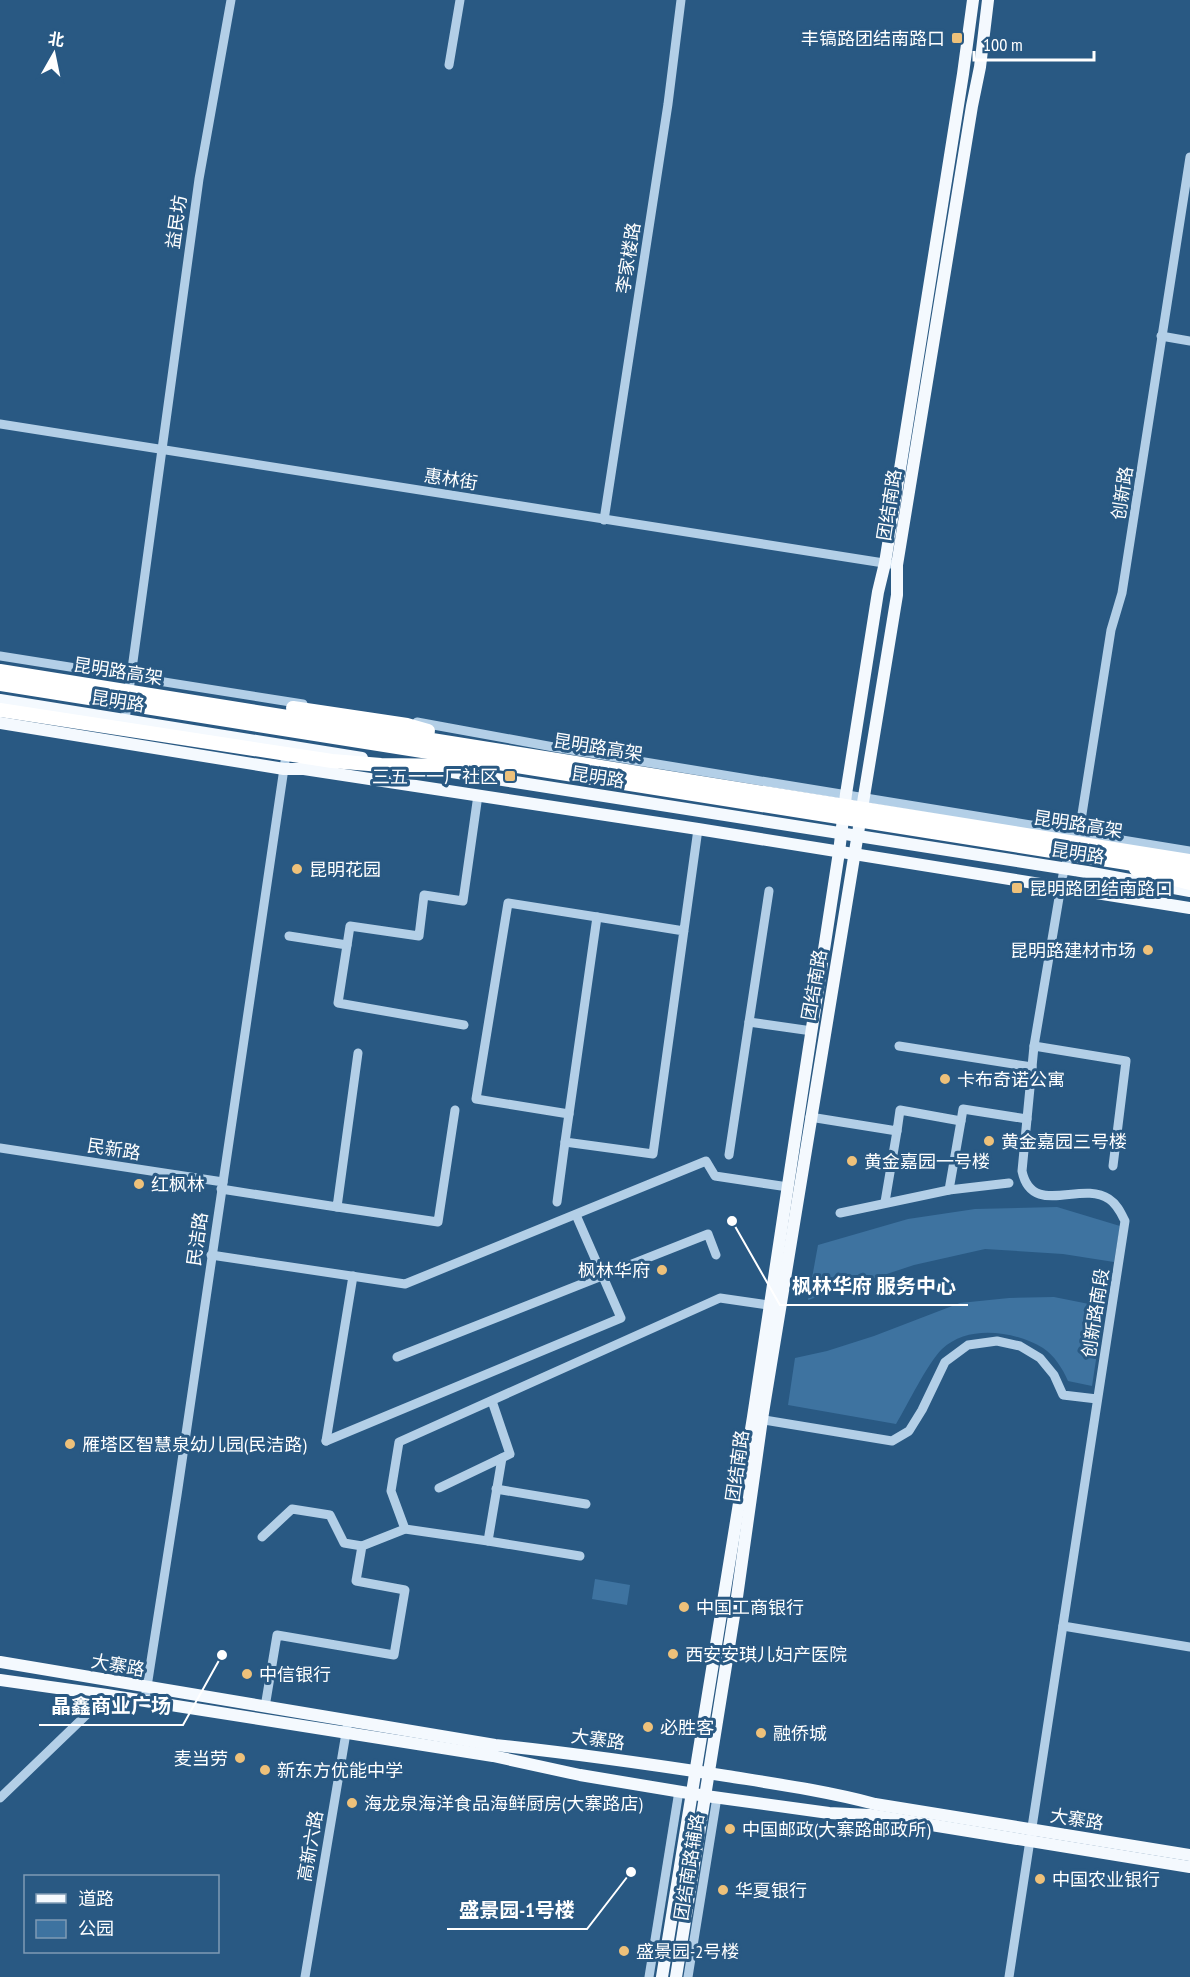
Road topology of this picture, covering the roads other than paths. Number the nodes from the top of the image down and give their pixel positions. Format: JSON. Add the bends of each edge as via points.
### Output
{"nodes":[{"id":1,"x":231,"y":0,"type":"edge"},
{"id":2,"x":460,"y":0,"type":"edge"},
{"id":3,"x":681,"y":0,"type":"edge"},
{"id":4,"x":989,"y":0,"type":"edge"},
{"id":5,"x":972,"y":4,"type":"edge"},
{"id":6,"x":449,"y":65,"type":"dead end"},
{"id":7,"x":1190,"y":157,"type":"edge"},
{"id":8,"x":1161,"y":336,"type":"junction"},
{"id":9,"x":1190,"y":341,"type":"edge"},
{"id":10,"x":0,"y":424,"type":"edge"},
{"id":11,"x":163,"y":450,"type":"junction"},
{"id":12,"x":604,"y":520,"type":"junction"},
{"id":13,"x":891,"y":564,"type":"junction"},
{"id":14,"x":0,"y":656,"type":"edge"},
{"id":15,"x":0,"y":665,"type":"edge"},
{"id":16,"x":0,"y":671,"type":"edge"},
{"id":17,"x":131,"y":676,"type":"junction"},
{"id":18,"x":0,"y":684,"type":"edge"},
{"id":19,"x":0,"y":700,"type":"edge"},
{"id":20,"x":0,"y":710,"type":"edge"},
{"id":21,"x":125,"y":720,"type":"junction"},
{"id":22,"x":0,"y":723,"type":"edge"},
{"id":23,"x":287,"y":746,"type":"junction"},
{"id":24,"x":476,"y":746,"type":"junction"},
{"id":25,"x":507,"y":766,"type":"junction"},
{"id":26,"x":284,"y":769,"type":"junction"},
{"id":27,"x":478,"y":795,"type":"junction"},
{"id":28,"x":846,"y":795,"type":"junction"},
{"id":29,"x":865,"y":797,"type":"junction"},
{"id":30,"x":698,"y":829,"type":"junction"},
{"id":31,"x":1079,"y":833,"type":"junction"},
{"id":32,"x":841,"y":835,"type":"junction"},
{"id":33,"x":858,"y":838,"type":"junction"},
{"id":34,"x":839,"y":852,"type":"junction"},
{"id":35,"x":855,"y":854,"type":"junction"},
{"id":36,"x":1090,"y":857,"type":"junction"},
{"id":37,"x":1188,"y":858,"type":"edge"},
{"id":38,"x":1064,"y":869,"type":"junction"},
{"id":39,"x":1190,"y":873,"type":"edge"},
{"id":40,"x":1190,"y":883,"type":"edge"},
{"id":41,"x":1061,"y":886,"type":"junction"},
{"id":42,"x":769,"y":891,"type":"dead end"},
{"id":43,"x":1190,"y":891,"type":"edge"},
{"id":44,"x":1190,"y":908,"type":"edge"},
{"id":45,"x":597,"y":917,"type":"junction"},
{"id":46,"x":684,"y":931,"type":"junction"},
{"id":47,"x":289,"y":936,"type":"dead end"},
{"id":48,"x":347,"y":945,"type":"junction"},
{"id":49,"x":749,"y":1022,"type":"junction"},
{"id":50,"x":464,"y":1025,"type":"dead end"},
{"id":51,"x":812,"y":1031,"type":"junction"},
{"id":52,"x":899,"y":1046,"type":"dead end"},
{"id":53,"x":1034,"y":1046,"type":"junction"},
{"id":54,"x":358,"y":1053,"type":"dead end"},
{"id":55,"x":1032,"y":1067,"type":"junction"},
{"id":56,"x":455,"y":1110,"type":"dead end"},
{"id":57,"x":569,"y":1114,"type":"junction"},
{"id":58,"x":810,"y":1117,"type":"junction"},
{"id":59,"x":1028,"y":1119,"type":"junction"},
{"id":60,"x":961,"y":1121,"type":"junction"},
{"id":61,"x":897,"y":1131,"type":"junction"},
{"id":62,"x":565,"y":1142,"type":"junction"},
{"id":63,"x":0,"y":1148,"type":"edge"},
{"id":64,"x":729,"y":1155,"type":"dead end"},
{"id":65,"x":1113,"y":1166,"type":"dead end"},
{"id":66,"x":1009,"y":1183,"type":"dead end"},
{"id":67,"x":222,"y":1186,"type":"junction"},
{"id":68,"x":788,"y":1187,"type":"junction"},
{"id":69,"x":949,"y":1190,"type":"junction"},
{"id":70,"x":557,"y":1202,"type":"dead end"},
{"id":71,"x":885,"y":1202,"type":"junction"},
{"id":72,"x":337,"y":1207,"type":"junction"},
{"id":73,"x":840,"y":1214,"type":"dead end"},
{"id":74,"x":576,"y":1215,"type":"junction"},
{"id":75,"x":211,"y":1255,"type":"junction"},
{"id":76,"x":716,"y":1255,"type":"dead end"},
{"id":77,"x":353,"y":1276,"type":"junction"},
{"id":78,"x":603,"y":1277,"type":"junction"},
{"id":79,"x":768,"y":1305,"type":"junction"},
{"id":80,"x":397,"y":1357,"type":"dead end"},
{"id":81,"x":1097,"y":1400,"type":"junction"},
{"id":82,"x":492,"y":1401,"type":"junction"},
{"id":83,"x":757,"y":1419,"type":"junction"},
{"id":84,"x":502,"y":1458,"type":"junction"},
{"id":85,"x":439,"y":1488,"type":"dead end"},
{"id":86,"x":496,"y":1489,"type":"junction"},
{"id":87,"x":586,"y":1504,"type":"dead end"},
{"id":88,"x":405,"y":1529,"type":"junction"},
{"id":89,"x":262,"y":1537,"type":"dead end"},
{"id":90,"x":488,"y":1541,"type":"junction"},
{"id":91,"x":362,"y":1546,"type":"junction"},
{"id":92,"x":580,"y":1556,"type":"dead end"},
{"id":93,"x":1063,"y":1626,"type":"junction"},
{"id":94,"x":1190,"y":1647,"type":"edge"},
{"id":95,"x":0,"y":1662,"type":"edge"},
{"id":96,"x":0,"y":1680,"type":"edge"},
{"id":97,"x":107,"y":1695,"type":"junction"},
{"id":98,"x":146,"y":1695,"type":"junction"},
{"id":99,"x":265,"y":1707,"type":"junction"},
{"id":100,"x":347,"y":1727,"type":"junction"},
{"id":101,"x":694,"y":1771,"type":"junction"},
{"id":102,"x":710,"y":1773,"type":"junction"},
{"id":103,"x":685,"y":1792,"type":"junction"},
{"id":104,"x":712,"y":1796,"type":"junction"},
{"id":105,"x":0,"y":1798,"type":"edge"},
{"id":106,"x":1030,"y":1835,"type":"junction"},
{"id":107,"x":1190,"y":1855,"type":"edge"},
{"id":108,"x":1190,"y":1867,"type":"edge"},
{"id":109,"x":305,"y":1977,"type":"edge"},
{"id":110,"x":649,"y":1977,"type":"edge"},
{"id":111,"x":662,"y":1977,"type":"edge"},
{"id":112,"x":676,"y":1977,"type":"edge"},
{"id":113,"x":688,"y":1977,"type":"edge"},
{"id":114,"x":1009,"y":1977,"type":"edge"}],
"edges":[{"from":1,"to":11,"type":"street","name":"益民坊","via":[[199,179]]},
{"from":2,"to":6,"type":"street"},
{"from":3,"to":12,"type":"street","name":"李家楼路"},
{"from":4,"to":13,"type":"main road","name":"团结南路"},
{"from":5,"to":13,"type":"main road","name":"团结南路"},
{"from":7,"to":8,"type":"street","name":"创新路"},
{"from":8,"to":9,"type":"street"},
{"from":8,"to":31,"type":"street","name":"创新路","via":[[1122,593],[1110,630]]},
{"from":10,"to":11,"type":"street","name":"惠林街"},
{"from":11,"to":12,"type":"street","name":"惠林街"},
{"from":11,"to":17,"type":"street","name":"益民坊"},
{"from":12,"to":13,"type":"street","name":"惠林街"},
{"from":13,"to":28,"type":"main road","name":"团结南路","via":[[878,592]]},
{"from":13,"to":29,"type":"main road","name":"团结南路","via":[[897,595]]},
{"from":14,"to":17,"type":"street","name":"昆明路"},
{"from":15,"to":24,"type":"highway","bridge":true,"via":[[407,725]]},
{"from":16,"to":24,"type":"highway","name":"昆明路高架","bridge":true},
{"from":17,"to":21,"type":"street","name":"益民坊"},
{"from":17,"to":28,"type":"street","name":"昆明路"},
{"from":18,"to":25,"type":"highway","name":"昆明路高架","bridge":true},
{"from":19,"to":21,"type":"main road","name":"昆明路"},
{"from":20,"to":25,"type":"highway","bridge":true,"via":[[332,761]]},
{"from":21,"to":23,"type":"main road","name":"昆明路"},
{"from":22,"to":26,"type":"main road","name":"昆明路"},
{"from":23,"to":26,"type":"street","name":"民洁路"},
{"from":23,"to":32,"type":"main road","name":"昆明路"},
{"from":24,"to":37,"type":"highway","name":"昆明路高架","bridge":true},
{"from":25,"to":36,"type":"highway","name":"昆明路高架","bridge":true},
{"from":26,"to":27,"type":"main road","name":"昆明路"},
{"from":26,"to":67,"type":"street","name":"民洁路"},
{"from":27,"to":30,"type":"main road","name":"昆明路"},
{"from":27,"to":48,"type":"street","via":[[464,901],[424,895],[419,936],[350,926]]},
{"from":28,"to":29,"type":"street","name":"昆明路"},
{"from":28,"to":32,"type":"main road","name":"团结南路"},
{"from":29,"to":31,"type":"street","name":"昆明路"},
{"from":29,"to":33,"type":"main road","name":"团结南路"},
{"from":30,"to":34,"type":"main road","name":"昆明路"},
{"from":30,"to":46,"type":"street"},
{"from":31,"to":37,"type":"street","name":"昆明路"},
{"from":31,"to":38,"type":"street","name":"创新路"},
{"from":32,"to":33,"type":"main road","name":"昆明路"},
{"from":32,"to":34,"type":"main road","name":"团结南路"},
{"from":33,"to":35,"type":"main road","name":"团结南路"},
{"from":33,"to":38,"type":"main road","name":"昆明路"},
{"from":34,"to":35,"type":"main road","name":"昆明路"},
{"from":34,"to":51,"type":"main road","name":"团结南路"},
{"from":35,"to":41,"type":"main road","name":"昆明路"},
{"from":35,"to":58,"type":"main road","name":"团结南路"},
{"from":36,"to":39,"type":"highway","name":"昆明路高架","bridge":true},
{"from":36,"to":40,"type":"highway","bridge":true},
{"from":38,"to":41,"type":"street","name":"创新路南段"},
{"from":38,"to":43,"type":"main road","name":"昆明路"},
{"from":41,"to":44,"type":"main road","name":"昆明路"},
{"from":41,"to":53,"type":"street","name":"创新路南段"},
{"from":42,"to":49,"type":"street"},
{"from":45,"to":46,"type":"street"},
{"from":45,"to":57,"type":"street"},
{"from":45,"to":57,"type":"street","via":[[508,903],[476,1099]]},
{"from":46,"to":62,"type":"street","via":[[653,1154]]},
{"from":47,"to":48,"type":"street"},
{"from":48,"to":50,"type":"street","via":[[338,1004]]},
{"from":49,"to":51,"type":"street"},
{"from":49,"to":64,"type":"street"},
{"from":51,"to":68,"type":"main road","name":"团结南路"},
{"from":52,"to":55,"type":"street"},
{"from":53,"to":55,"type":"street","name":"创新路南段"},
{"from":53,"to":65,"type":"street","via":[[1126,1061]]},
{"from":54,"to":72,"type":"street"},
{"from":55,"to":59,"type":"street","name":"创新路南段"},
{"from":56,"to":72,"type":"street","name":"民新路","via":[[438,1222]]},
{"from":57,"to":62,"type":"street"},
{"from":58,"to":61,"type":"street"},
{"from":58,"to":83,"type":"main road","name":"团结南路"},
{"from":59,"to":60,"type":"street","via":[[963,1109]]},
{"from":59,"to":81,"type":"street","name":"创新路南段","via":[[1022,1171],[1029,1190],[1039,1195],[1095,1194],[1109,1198],[1125,1221]]},
{"from":60,"to":61,"type":"street","via":[[900,1110]]},
{"from":60,"to":69,"type":"street"},
{"from":61,"to":71,"type":"street"},
{"from":62,"to":70,"type":"street"},
{"from":63,"to":67,"type":"street","name":"民新路"},
{"from":66,"to":69,"type":"street"},
{"from":67,"to":72,"type":"street","name":"民新路"},
{"from":67,"to":75,"type":"street","name":"民洁路"},
{"from":68,"to":74,"type":"street","via":[[715,1176],[706,1161]]},
{"from":68,"to":79,"type":"main road","name":"团结南路"},
{"from":69,"to":71,"type":"street"},
{"from":71,"to":73,"type":"street"},
{"from":74,"to":77,"type":"street","via":[[405,1284]]},
{"from":74,"to":78,"type":"street"},
{"from":75,"to":77,"type":"street"},
{"from":75,"to":98,"type":"street","name":"民洁路"},
{"from":76,"to":78,"type":"street","via":[[708,1234]]},
{"from":77,"to":78,"type":"street","via":[[326,1441],[621,1318]]},
{"from":78,"to":80,"type":"street"},
{"from":79,"to":82,"type":"street","via":[[720,1298]]},
{"from":79,"to":83,"type":"main road","name":"团结南路"},
{"from":81,"to":83,"type":"street","via":[[1063,1395],[1040,1358],[1020,1346],[997,1341],[968,1346],[945,1362],[909,1431],[892,1441]]},
{"from":81,"to":93,"type":"street","name":"创新路南段"},
{"from":82,"to":84,"type":"street","via":[[510,1454]]},
{"from":82,"to":88,"type":"street","via":[[399,1442],[391,1491]]},
{"from":83,"to":101,"type":"main road","name":"团结南路"},
{"from":83,"to":102,"type":"main road","name":"团结南路"},
{"from":84,"to":85,"type":"street"},
{"from":84,"to":86,"type":"street"},
{"from":86,"to":87,"type":"street"},
{"from":86,"to":90,"type":"street"},
{"from":88,"to":90,"type":"street"},
{"from":88,"to":91,"type":"street"},
{"from":89,"to":91,"type":"street","via":[[292,1509],[330,1515],[344,1543]]},
{"from":90,"to":92,"type":"street"},
{"from":91,"to":99,"type":"street","via":[[356,1581],[405,1590],[394,1655],[278,1635]]},
{"from":93,"to":94,"type":"street"},
{"from":93,"to":106,"type":"street","name":"创新路南段"},
{"from":95,"to":98,"type":"main road","name":"大寨路"},
{"from":96,"to":97,"type":"main road","name":"大寨路"},
{"from":97,"to":98,"type":"main road","name":"大寨路"},
{"from":97,"to":105,"type":"street"},
{"from":98,"to":99,"type":"main road","name":"大寨路"},
{"from":98,"to":100,"type":"main road","name":"大寨路"},
{"from":99,"to":100,"type":"main road","name":"大寨路"},
{"from":100,"to":101,"type":"main road","name":"大寨路"},
{"from":100,"to":103,"type":"main road","name":"大寨路","via":[[580,1775]]},
{"from":100,"to":109,"type":"street","name":"高新六路"},
{"from":101,"to":102,"type":"main road","name":"大寨路"},
{"from":101,"to":103,"type":"main road","name":"团结南路"},
{"from":102,"to":104,"type":"main road","name":"团结南路"},
{"from":102,"to":106,"type":"main road","name":"大寨路","via":[[836,1794]]},
{"from":103,"to":104,"type":"main road","name":"大寨路"},
{"from":103,"to":110,"type":"street","name":"团结南路辅路"},
{"from":103,"to":111,"type":"main road","name":"团结南路"},
{"from":104,"to":106,"type":"main road","name":"大寨路","via":[[829,1814],[870,1815]]},
{"from":104,"to":112,"type":"main road","name":"团结南路"},
{"from":104,"to":113,"type":"street","name":"团结南路辅路"},
{"from":106,"to":107,"type":"main road","name":"大寨路"},
{"from":106,"to":108,"type":"main road","name":"大寨路"},
{"from":106,"to":114,"type":"street","name":"创新路南段"}]}
